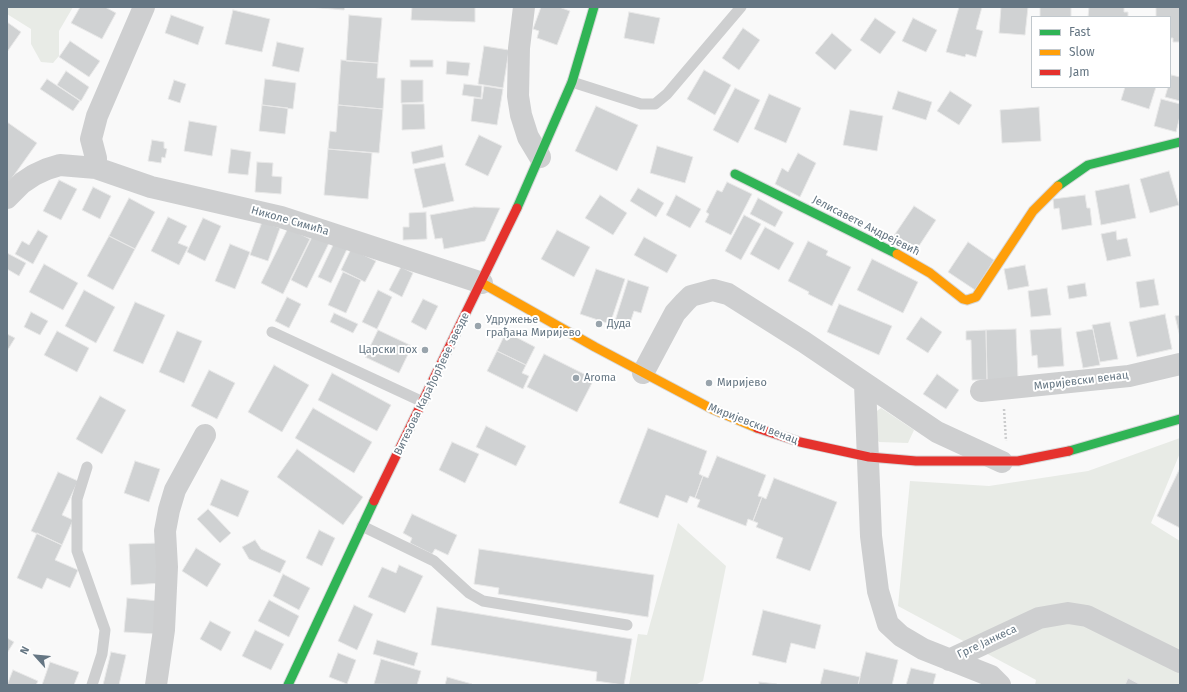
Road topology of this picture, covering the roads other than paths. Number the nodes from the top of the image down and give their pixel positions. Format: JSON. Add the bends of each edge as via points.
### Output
{"nodes":[{"id":1,"x":144,"y":7,"type":"edge"},
{"id":2,"x":524,"y":7,"type":"edge"},
{"id":3,"x":594,"y":7,"type":"edge"},
{"id":4,"x":741,"y":7,"type":"edge"},
{"id":5,"x":572,"y":82,"type":"junction"},
{"id":6,"x":1180,"y":142,"type":"edge"},
{"id":7,"x":540,"y":158,"type":"junction"},
{"id":8,"x":96,"y":168,"type":"junction"},
{"id":9,"x":735,"y":174,"type":"dead end"},
{"id":10,"x":7,"y":198,"type":"edge"},
{"id":11,"x":482,"y":283,"type":"junction"},
{"id":12,"x":272,"y":332,"type":"dead end"},
{"id":13,"x":1180,"y":364,"type":"edge"},
{"id":14,"x":643,"y":373,"type":"junction"},
{"id":15,"x":864,"y":384,"type":"junction"},
{"id":16,"x":981,"y":391,"type":"dead end"},
{"id":17,"x":423,"y":402,"type":"junction"},
{"id":18,"x":1180,"y":419,"type":"edge"},
{"id":19,"x":205,"y":435,"type":"dead end"},
{"id":20,"x":869,"y":457,"type":"junction"},
{"id":21,"x":1005,"y":462,"type":"junction"},
{"id":22,"x":86,"y":467,"type":"dead end"},
{"id":23,"x":362,"y":526,"type":"junction"},
{"id":24,"x":627,"y":625,"type":"dead end"},
{"id":25,"x":949,"y":660,"type":"junction"},
{"id":26,"x":1180,"y":662,"type":"edge"},
{"id":27,"x":92,"y":685,"type":"edge"},
{"id":28,"x":156,"y":685,"type":"edge"},
{"id":29,"x":288,"y":685,"type":"edge"},
{"id":30,"x":1000,"y":685,"type":"edge"}],
"edges":[{"from":1,"to":8,"type":"street","via":[[97,116],[91,140]]},
{"from":2,"to":7,"type":"street","via":[[519,48],[518,96],[528,137]]},
{"from":3,"to":5,"type":"street","name":"Витезова Карађорђеве звезде"},
{"from":4,"to":5,"type":"lane","via":[[667,94],[655,104],[641,104]]},
{"from":5,"to":7,"type":"street","name":"Витезова Карађорђеве звезде"},
{"from":6,"to":9,"type":"street","name":"Јелисавете Андрејевић","via":[[1088,165],[1061,182],[1033,211],[980,293],[971,300],[963,299],[930,273],[904,258]]},
{"from":7,"to":11,"type":"street","name":"Витезова Карађорђеве звезде"},
{"from":8,"to":10,"type":"street","name":"Николе Симића","via":[[60,165],[48,169],[34,175]]},
{"from":8,"to":11,"type":"street","name":"Николе Симића","via":[[151,187],[281,217]]},
{"from":11,"to":14,"type":"street","name":"Миријевски венац"},
{"from":11,"to":17,"type":"street","name":"Витезова Карађорђеве звезде"},
{"from":12,"to":17,"type":"lane"},
{"from":13,"to":16,"type":"street","name":"Миријевски венац","via":[[1129,376]]},
{"from":14,"to":15,"type":"street","via":[[675,313],[691,296],[713,290],[728,294]]},
{"from":14,"to":20,"type":"street","name":"Миријевски венац","via":[[712,409],[750,425],[800,442]]},
{"from":15,"to":20,"type":"street"},
{"from":15,"to":21,"type":"street","via":[[937,432]]},
{"from":17,"to":23,"type":"street","name":"Витезова Карађорђеве звезде"},
{"from":18,"to":21,"type":"street","name":"Миријевски венац","via":[[1082,448]]},
{"from":19,"to":28,"type":"street","via":[[175,490],[169,510],[165,531],[167,567],[164,630]]},
{"from":20,"to":21,"type":"street","name":"Миријевски венац","via":[[902,461]]},
{"from":20,"to":25,"type":"street","name":"Грге Јанкеса","via":[[871,536],[878,592],[888,624],[901,636],[923,649]]},
{"from":22,"to":27,"type":"lane","via":[[77,499],[77,551],[105,630],[102,654]]},
{"from":23,"to":24,"type":"lane","via":[[434,561],[469,593],[483,601]]},
{"from":23,"to":29,"type":"street","name":"Витезова Карађорђеве звезде"},
{"from":25,"to":26,"type":"street","name":"Грге Јанкеса","via":[[1039,618],[1068,613],[1087,616]]},
{"from":25,"to":30,"type":"street","via":[[990,676]]}]}
